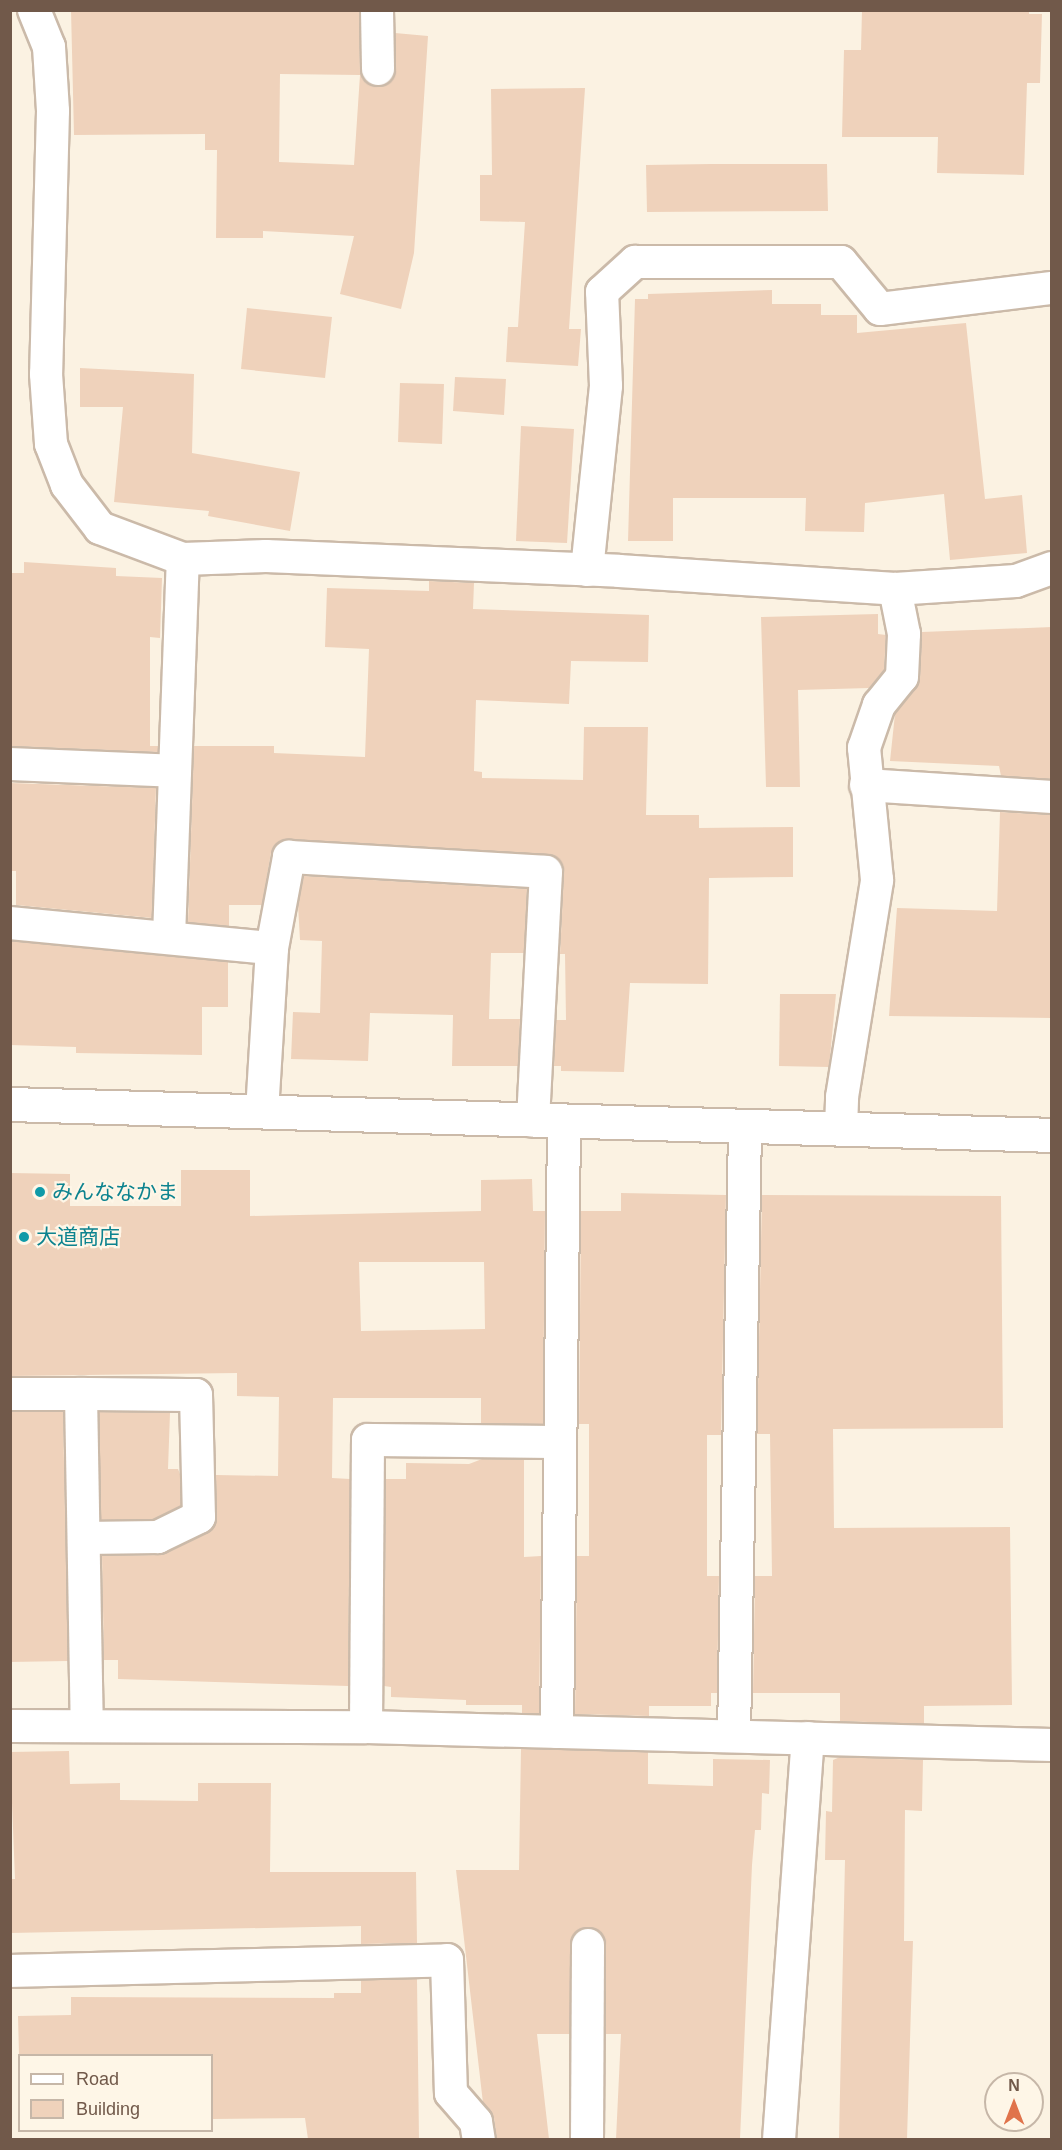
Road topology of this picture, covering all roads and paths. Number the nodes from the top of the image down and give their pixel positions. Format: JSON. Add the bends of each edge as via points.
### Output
{"nodes":[{"id":1,"x":34,"y":10,"type":"edge"},
{"id":2,"x":377,"y":10,"type":"edge"},
{"id":3,"x":378,"y":69,"type":"dead end"},
{"id":4,"x":1052,"y":288,"type":"edge"},
{"id":5,"x":183,"y":559,"type":"junction"},
{"id":6,"x":1052,"y":568,"type":"edge"},
{"id":7,"x":587,"y":570,"type":"junction"},
{"id":8,"x":895,"y":589,"type":"junction"},
{"id":9,"x":10,"y":764,"type":"edge"},
{"id":10,"x":175,"y":771,"type":"junction"},
{"id":11,"x":866,"y":785,"type":"junction"},
{"id":12,"x":1052,"y":797,"type":"edge"},
{"id":13,"x":10,"y":923,"type":"edge"},
{"id":14,"x":169,"y":937,"type":"junction"},
{"id":15,"x":272,"y":948,"type":"junction"},
{"id":16,"x":10,"y":1104,"type":"edge"},
{"id":17,"x":261,"y":1112,"type":"junction"},
{"id":18,"x":549,"y":1121,"type":"junction"},
{"id":19,"x":745,"y":1127,"type":"junction"},
{"id":20,"x":841,"y":1129,"type":"junction"},
{"id":21,"x":1052,"y":1135,"type":"edge"},
{"id":22,"x":10,"y":1394,"type":"edge"},
{"id":23,"x":81,"y":1394,"type":"junction"},
{"id":24,"x":560,"y":1442,"type":"junction"},
{"id":25,"x":84,"y":1538,"type":"junction"},
{"id":26,"x":10,"y":1726,"type":"edge"},
{"id":27,"x":87,"y":1726,"type":"junction"},
{"id":28,"x":366,"y":1727,"type":"junction"},
{"id":29,"x":557,"y":1732,"type":"junction"},
{"id":30,"x":734,"y":1735,"type":"junction"},
{"id":31,"x":808,"y":1738,"type":"junction"},
{"id":32,"x":1052,"y":1745,"type":"edge"},
{"id":33,"x":588,"y":1945,"type":"dead end"},
{"id":34,"x":10,"y":1971,"type":"edge"},
{"id":35,"x":479,"y":2139,"type":"edge"},
{"id":36,"x":587,"y":2139,"type":"edge"},
{"id":37,"x":779,"y":2139,"type":"edge"}],
"edges":[{"from":1,"to":5,"type":"street","via":[[48,47],[53,111],[46,374],[51,444],[67,485],[100,528]]},
{"from":2,"to":3,"type":"street"},
{"from":4,"to":7,"type":"street","via":[[880,309],[841,262],[634,262],[602,292],[606,386]]},
{"from":5,"to":7,"type":"street","via":[[266,556]]},
{"from":5,"to":10,"type":"street"},
{"from":6,"to":8,"type":"street","via":[[1016,581]]},
{"from":7,"to":8,"type":"street"},
{"from":8,"to":11,"type":"street","via":[[904,634],[902,677],[879,705],[864,748]]},
{"from":9,"to":10,"type":"street"},
{"from":10,"to":14,"type":"street"},
{"from":11,"to":12,"type":"street"},
{"from":11,"to":20,"type":"street","via":[[878,880]]},
{"from":13,"to":14,"type":"street"},
{"from":14,"to":15,"type":"street"},
{"from":15,"to":17,"type":"street"},
{"from":15,"to":18,"type":"street","via":[[289,857],[546,872]]},
{"from":16,"to":17,"type":"street"},
{"from":17,"to":18,"type":"street"},
{"from":18,"to":19,"type":"street"},
{"from":18,"to":24,"type":"street"},
{"from":19,"to":20,"type":"street"},
{"from":19,"to":30,"type":"street"},
{"from":20,"to":21,"type":"street"},
{"from":22,"to":23,"type":"street"},
{"from":23,"to":25,"type":"street"},
{"from":23,"to":25,"type":"street","via":[[196,1395],[199,1517],[158,1537]]},
{"from":24,"to":28,"type":"street","via":[[368,1440]]},
{"from":24,"to":29,"type":"street"},
{"from":25,"to":27,"type":"street"},
{"from":26,"to":27,"type":"street"},
{"from":27,"to":28,"type":"street"},
{"from":28,"to":29,"type":"street"},
{"from":29,"to":30,"type":"street"},
{"from":30,"to":31,"type":"street"},
{"from":31,"to":32,"type":"street"},
{"from":31,"to":37,"type":"street"},
{"from":33,"to":36,"type":"street"},
{"from":34,"to":35,"type":"street","via":[[447,1960],[451,2093],[476,2122]]}]}
